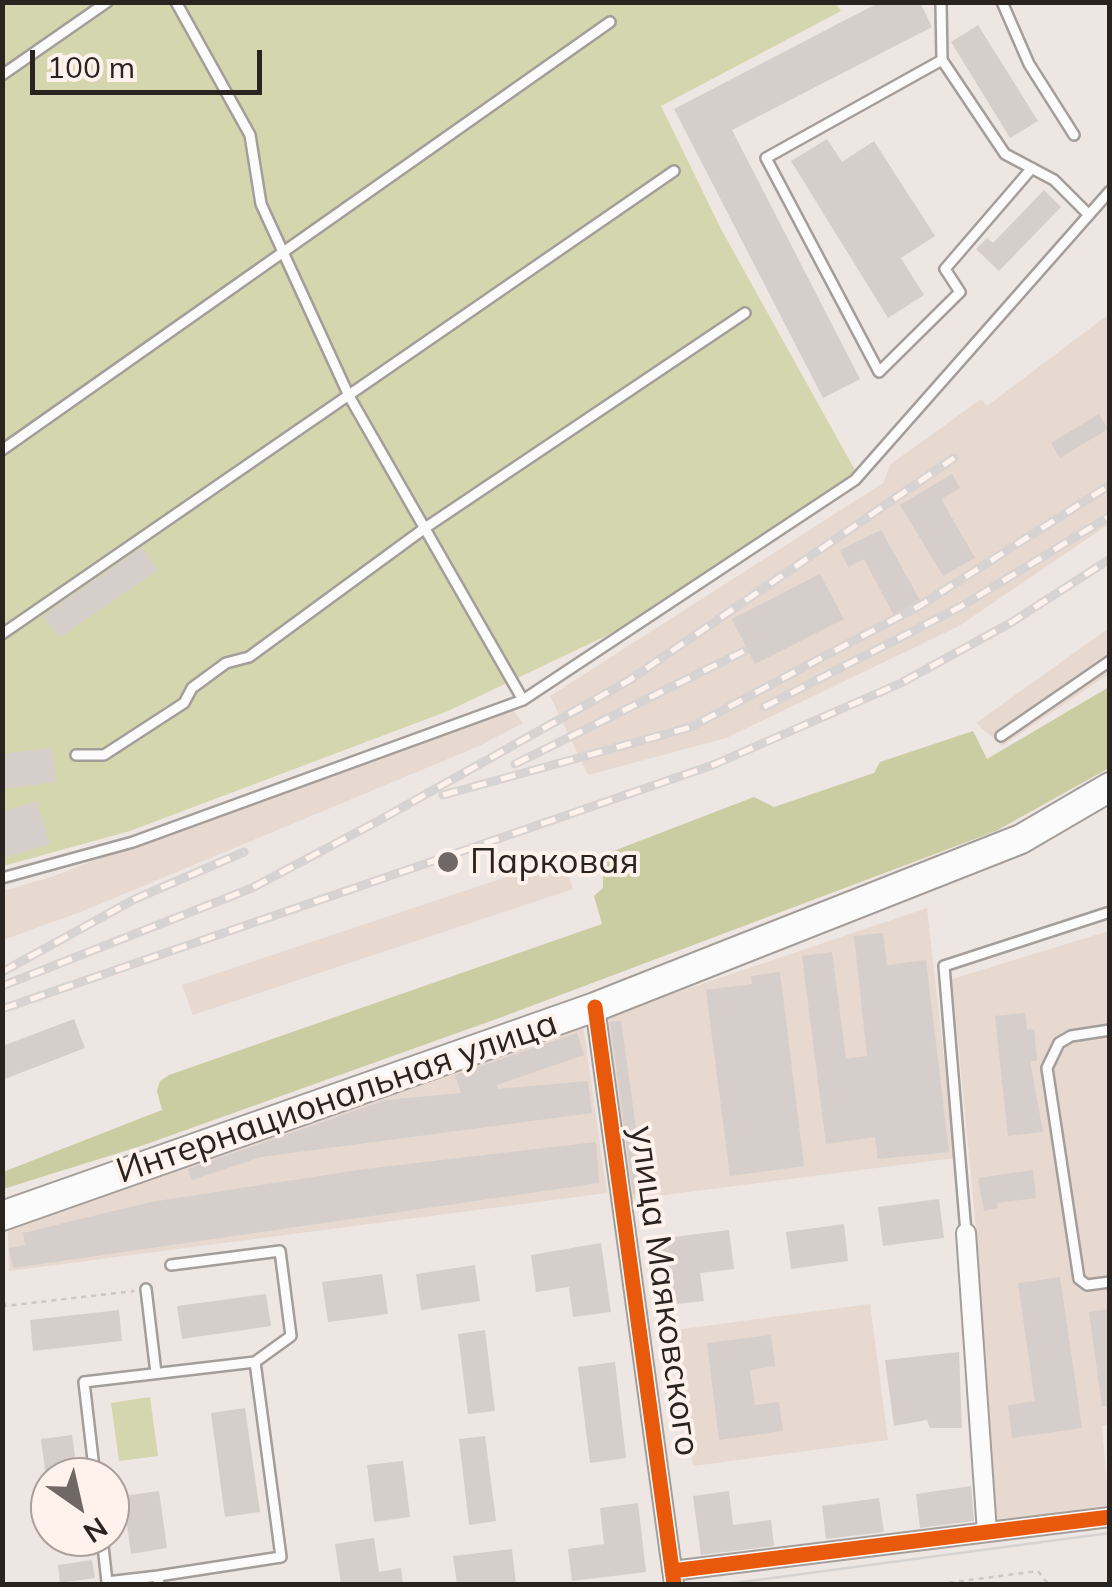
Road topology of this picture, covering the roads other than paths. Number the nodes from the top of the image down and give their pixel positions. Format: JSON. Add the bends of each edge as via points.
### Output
{"nodes":[{"id":1,"x":107,"y":2,"type":"edge"},
{"id":2,"x":176,"y":2,"type":"edge"},
{"id":3,"x":1002,"y":2,"type":"edge"},
{"id":4,"x":941,"y":3,"type":"edge"},
{"id":5,"x":610,"y":22,"type":"dead end"},
{"id":6,"x":942,"y":60,"type":"junction"},
{"id":7,"x":2,"y":76,"type":"edge"},
{"id":8,"x":1074,"y":136,"type":"dead end"},
{"id":9,"x":1032,"y":168,"type":"junction"},
{"id":10,"x":674,"y":171,"type":"dead end"},
{"id":11,"x":1110,"y":191,"type":"edge"},
{"id":12,"x":1088,"y":215,"type":"junction"},
{"id":13,"x":280,"y":252,"type":"junction"},
{"id":14,"x":746,"y":313,"type":"dead end"},
{"id":15,"x":349,"y":396,"type":"junction"},
{"id":16,"x":2,"y":450,"type":"edge"},
{"id":17,"x":425,"y":528,"type":"junction"},
{"id":18,"x":2,"y":634,"type":"edge"},
{"id":19,"x":1110,"y":661,"type":"edge"},
{"id":20,"x":523,"y":700,"type":"junction"},
{"id":21,"x":1001,"y":736,"type":"dead end"},
{"id":22,"x":76,"y":756,"type":"dead end"},
{"id":23,"x":1110,"y":787,"type":"edge"},
{"id":24,"x":2,"y":878,"type":"edge"},
{"id":25,"x":1110,"y":912,"type":"edge"},
{"id":26,"x":595,"y":1006,"type":"junction"},
{"id":27,"x":1110,"y":1030,"type":"edge"},
{"id":28,"x":2,"y":1216,"type":"edge"},
{"id":29,"x":966,"y":1233,"type":"joint"},
{"id":30,"x":171,"y":1265,"type":"dead end"},
{"id":31,"x":1110,"y":1282,"type":"edge"},
{"id":32,"x":146,"y":1290,"type":"road end"},
{"id":33,"x":255,"y":1362,"type":"junction"},
{"id":34,"x":156,"y":1374,"type":"junction"},
{"id":35,"x":93,"y":1457,"type":"edge"},
{"id":36,"x":1110,"y":1517,"type":"edge"},
{"id":37,"x":987,"y":1532,"type":"junction"},
{"id":38,"x":105,"y":1557,"type":"edge"},
{"id":39,"x":673,"y":1578,"type":"edge"},
{"id":40,"x":158,"y":1580,"type":"edge"}],
"edges":[{"from":1,"to":7,"type":"lane"},
{"from":2,"to":13,"type":"lane","via":[[250,135],[261,204]]},
{"from":3,"to":8,"type":"lane","via":[[1028,64]]},
{"from":4,"to":6,"type":"lane"},
{"from":5,"to":13,"type":"lane"},
{"from":6,"to":9,"type":"lane","via":[[1006,154]]},
{"from":6,"to":9,"type":"lane","via":[[766,158],[879,372],[960,292],[945,268]]},
{"from":9,"to":12,"type":"lane"},
{"from":10,"to":15,"type":"lane"},
{"from":11,"to":12,"type":"lane"},
{"from":12,"to":20,"type":"lane","via":[[855,480]]},
{"from":13,"to":15,"type":"lane"},
{"from":13,"to":16,"type":"lane"},
{"from":14,"to":17,"type":"lane"},
{"from":15,"to":17,"type":"lane"},
{"from":15,"to":18,"type":"lane"},
{"from":17,"to":20,"type":"lane"},
{"from":17,"to":22,"type":"lane","via":[[104,755]]},
{"from":19,"to":21,"type":"lane"},
{"from":20,"to":24,"type":"lane","via":[[133,842]]},
{"from":23,"to":26,"type":"main road","name":"Интернациональная улица","via":[[1021,838]]},
{"from":25,"to":29,"type":"lane","via":[[944,966]]},
{"from":26,"to":28,"type":"main road","name":"Интернациональная улица"},
{"from":26,"to":39,"type":"street","name":"улица Маяковского"},
{"from":27,"to":31,"type":"lane","via":[[1059,1043],[1047,1068],[1079,1280]]},
{"from":29,"to":37,"type":"street"},
{"from":30,"to":33,"type":"lane","via":[[280,1251],[291,1336]]},
{"from":32,"to":34,"type":"lane"},
{"from":33,"to":34,"type":"lane"},
{"from":33,"to":40,"type":"lane","via":[[281,1557]]},
{"from":34,"to":35,"type":"lane","via":[[84,1382]]},
{"from":36,"to":37,"type":"street"},
{"from":37,"to":39,"type":"street"},
{"from":38,"to":40,"type":"lane","via":[[108,1582]]}]}
